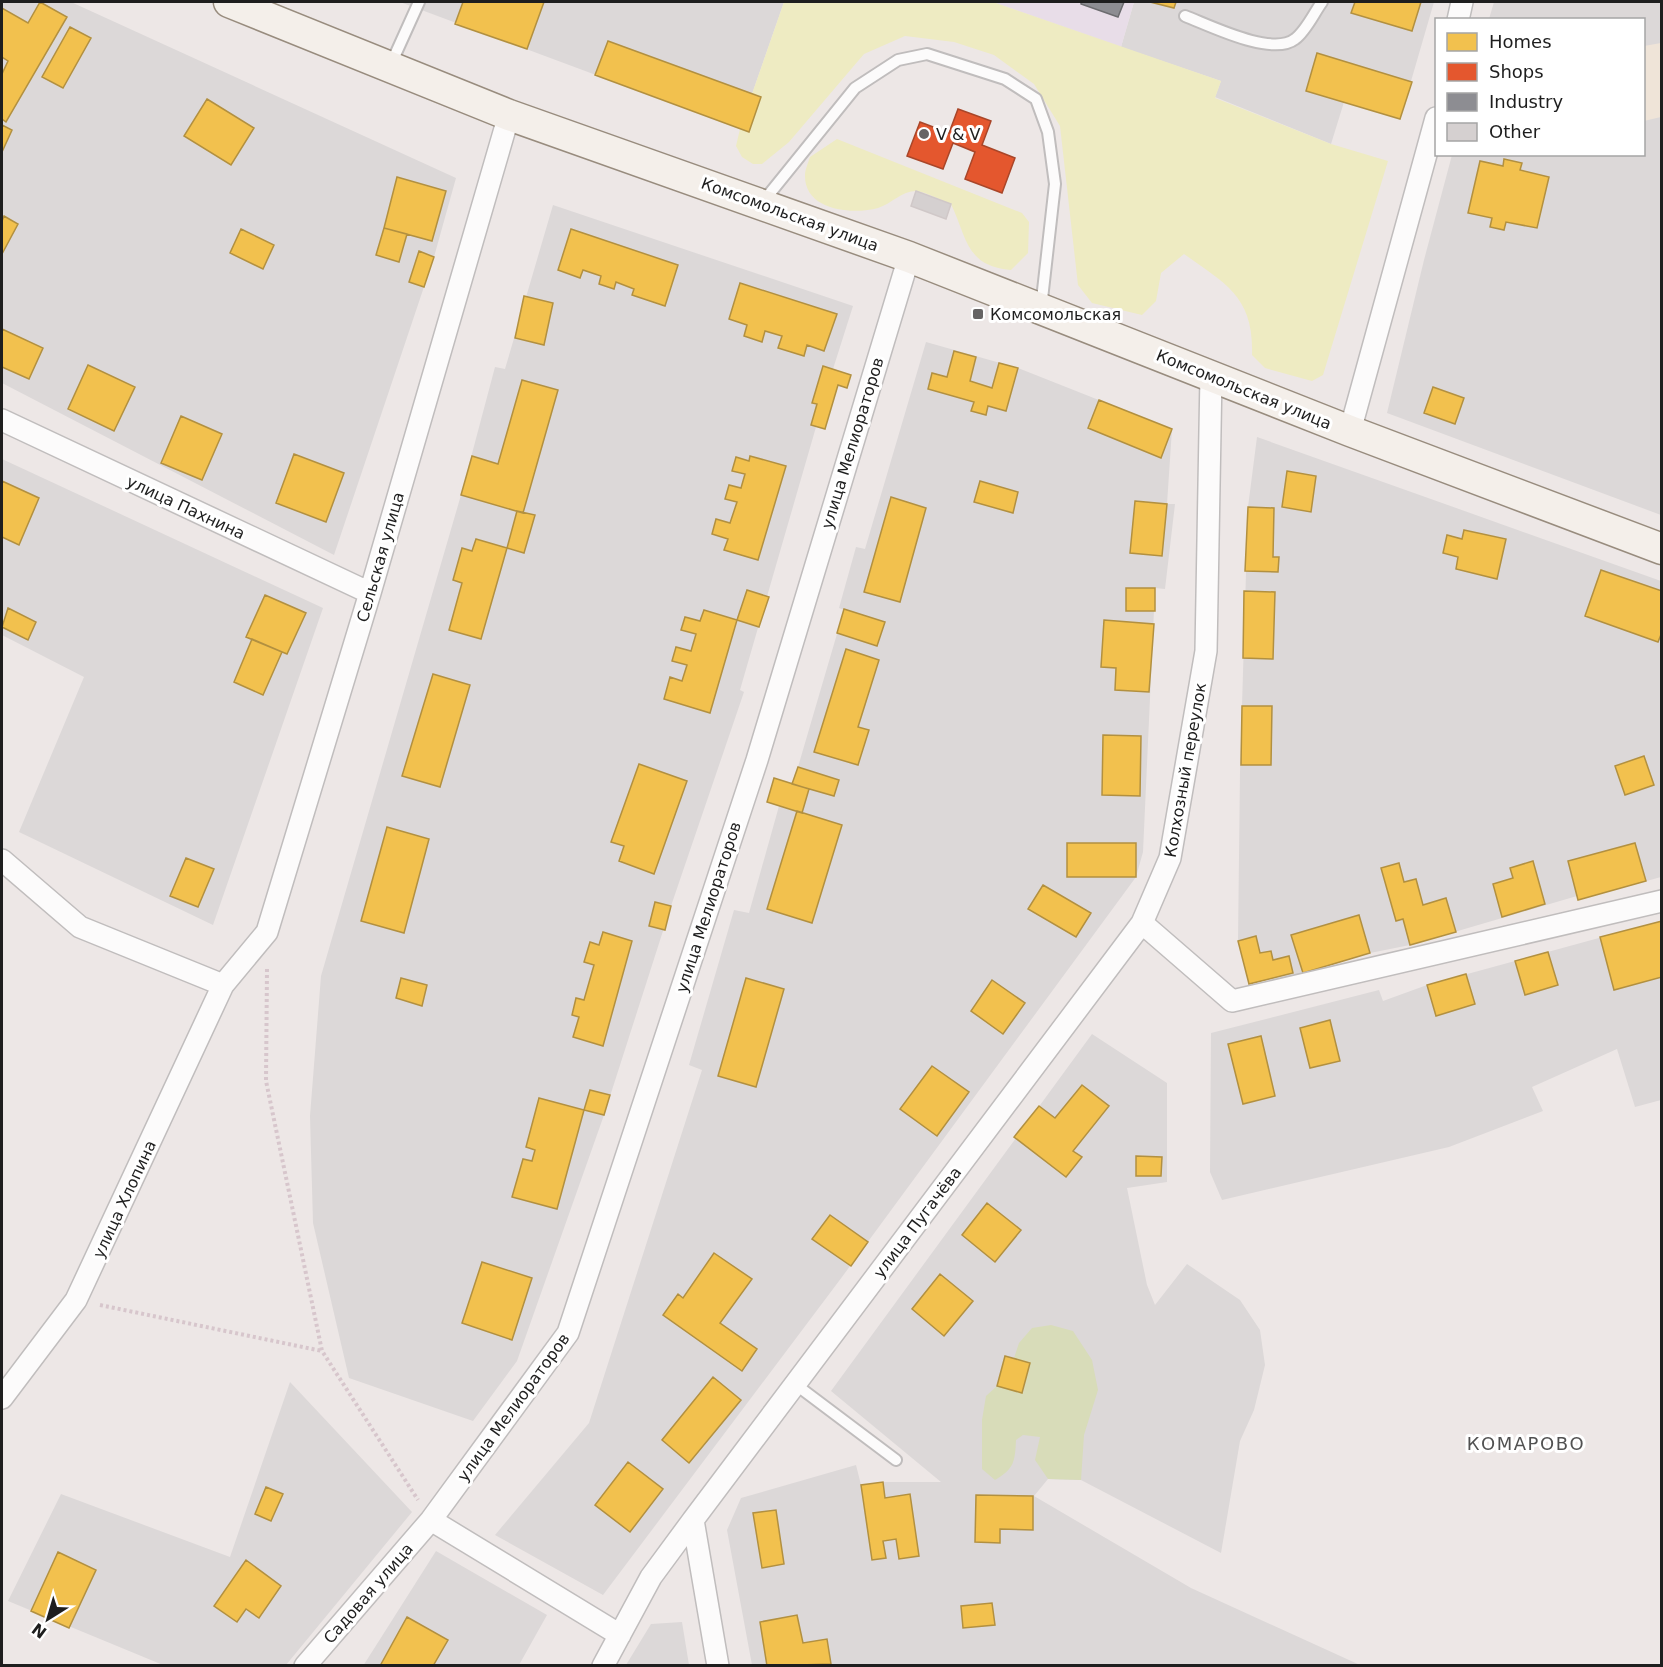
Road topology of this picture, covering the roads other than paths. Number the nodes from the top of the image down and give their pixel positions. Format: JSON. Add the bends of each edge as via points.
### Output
{"nodes":[{"id":1,"x":229,"y":2,"type":"edge"},
{"id":2,"x":419,"y":2,"type":"edge"},
{"id":3,"x":1322,"y":2,"type":"edge"},
{"id":4,"x":1462,"y":2,"type":"edge"},
{"id":5,"x":1185,"y":16,"type":"dead end"},
{"id":6,"x":1458,"y":18,"type":"edge"},
{"id":7,"x":390,"y":68,"type":"junction"},
{"id":8,"x":509,"y":115,"type":"junction"},
{"id":9,"x":1435,"y":125,"type":"edge"},
{"id":10,"x":762,"y":203,"type":"junction"},
{"id":11,"x":909,"y":257,"type":"junction"},
{"id":12,"x":1040,"y":311,"type":"junction"},
{"id":13,"x":1211,"y":375,"type":"junction"},
{"id":14,"x":2,"y":420,"type":"edge"},
{"id":15,"x":1350,"y":432,"type":"junction"},
{"id":16,"x":1662,"y":549,"type":"edge"},
{"id":17,"x":370,"y":593,"type":"junction"},
{"id":18,"x":2,"y":860,"type":"edge"},
{"id":19,"x":1662,"y":901,"type":"edge"},
{"id":20,"x":1142,"y":923,"type":"junction"},
{"id":21,"x":223,"y":985,"type":"junction"},
{"id":22,"x":795,"y":1384,"type":"junction"},
{"id":23,"x":2,"y":1398,"type":"edge"},
{"id":24,"x":896,"y":1460,"type":"dead end"},
{"id":25,"x":431,"y":1520,"type":"junction"},
{"id":26,"x":693,"y":1520,"type":"junction"},
{"id":27,"x":620,"y":1635,"type":"junction"},
{"id":28,"x":305,"y":1665,"type":"edge"},
{"id":29,"x":603,"y":1665,"type":"edge"},
{"id":30,"x":718,"y":1665,"type":"edge"}],
"edges":[{"from":1,"to":7,"type":"main road","name":"Комсомольская улица"},
{"from":2,"to":7,"type":"lane"},
{"from":3,"to":5,"type":"lane","via":[[1294,40],[1279,44],[1262,44]]},
{"from":4,"to":6,"type":"street"},
{"from":7,"to":8,"type":"main road","name":"Комсомольская улица"},
{"from":8,"to":10,"type":"main road","name":"Комсомольская улица"},
{"from":8,"to":17,"type":"street","name":"Сельская улица"},
{"from":9,"to":15,"type":"street","name":"Комсомольская улица"},
{"from":10,"to":11,"type":"main road","name":"Комсомольская улица"},
{"from":10,"to":12,"type":"lane","via":[[855,88],[898,60],[927,54],[1005,79],[1036,99],[1048,132],[1055,184]]},
{"from":11,"to":12,"type":"main road","name":"Комсомольская улица"},
{"from":11,"to":25,"type":"street","name":"улица Мелиораторов","via":[[757,760],[568,1333]]},
{"from":12,"to":13,"type":"main road","name":"Комсомольская улица"},
{"from":13,"to":15,"type":"main road","name":"Комсомольская улица"},
{"from":13,"to":20,"type":"street","name":"Колхозный переулок","via":[[1206,651],[1170,858]]},
{"from":14,"to":17,"type":"street","name":"улица Пахнина"},
{"from":15,"to":16,"type":"main road","name":"Комсомольская улица"},
{"from":17,"to":21,"type":"street","name":"Сельская улица","via":[[267,932]]},
{"from":18,"to":21,"type":"street","via":[[80,927]]},
{"from":19,"to":20,"type":"street","via":[[1232,1001]]},
{"from":20,"to":22,"type":"street","name":"улица Пугачёва"},
{"from":21,"to":23,"type":"street","name":"улица Хлопина","via":[[76,1300]]},
{"from":22,"to":24,"type":"lane"},
{"from":22,"to":26,"type":"street","name":"улица Пугачёва"},
{"from":25,"to":27,"type":"street"},
{"from":25,"to":28,"type":"street","name":"Садовая улица"},
{"from":26,"to":27,"type":"street","name":"улица Пугачёва","via":[[651,1577]]},
{"from":26,"to":30,"type":"street"},
{"from":27,"to":29,"type":"street","name":"улица Пугачёва"}]}
